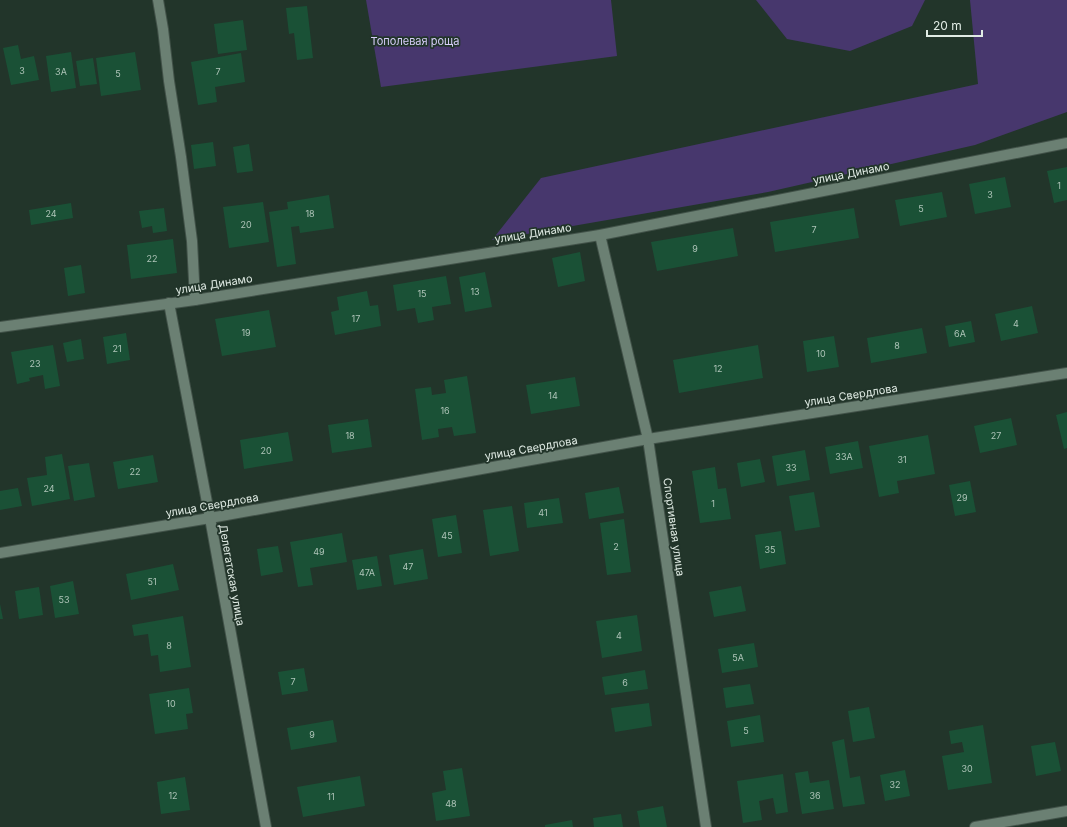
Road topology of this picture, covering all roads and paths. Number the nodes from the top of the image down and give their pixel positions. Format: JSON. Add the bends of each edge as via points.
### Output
{"nodes":[{"id":1,"x":158,"y":0,"type":"edge"},
{"id":2,"x":1067,"y":142,"type":"edge"},
{"id":3,"x":600,"y":235,"type":"junction"},
{"id":4,"x":195,"y":300,"type":"junction"},
{"id":5,"x":169,"y":303,"type":"junction"},
{"id":6,"x":0,"y":327,"type":"edge"},
{"id":7,"x":1067,"y":373,"type":"edge"},
{"id":8,"x":648,"y":439,"type":"junction"},
{"id":9,"x":210,"y":518,"type":"junction"},
{"id":10,"x":0,"y":553,"type":"edge"},
{"id":11,"x":1067,"y":811,"type":"edge"},
{"id":12,"x":266,"y":827,"type":"edge"},
{"id":13,"x":706,"y":827,"type":"edge"},
{"id":14,"x":975,"y":827,"type":"edge"}],
"edges":[{"from":1,"to":4,"type":"street","via":[[192,241]]},
{"from":2,"to":3,"type":"street","name":"улица Динамо"},
{"from":3,"to":4,"type":"street","name":"улица Динамо"},
{"from":3,"to":8,"type":"street","name":"Спортивная улица"},
{"from":4,"to":5,"type":"street","name":"улица Динамо"},
{"from":5,"to":6,"type":"street","name":"улица Динамо"},
{"from":5,"to":9,"type":"street","name":"Делегатская улица"},
{"from":7,"to":8,"type":"street","name":"улица Свердлова"},
{"from":8,"to":9,"type":"street","name":"улица Свердлова"},
{"from":8,"to":13,"type":"street","name":"Спортивная улица"},
{"from":9,"to":10,"type":"street","name":"улица Свердлова"},
{"from":9,"to":12,"type":"street","name":"Делегатская улица"},
{"from":11,"to":14,"type":"street"}]}
